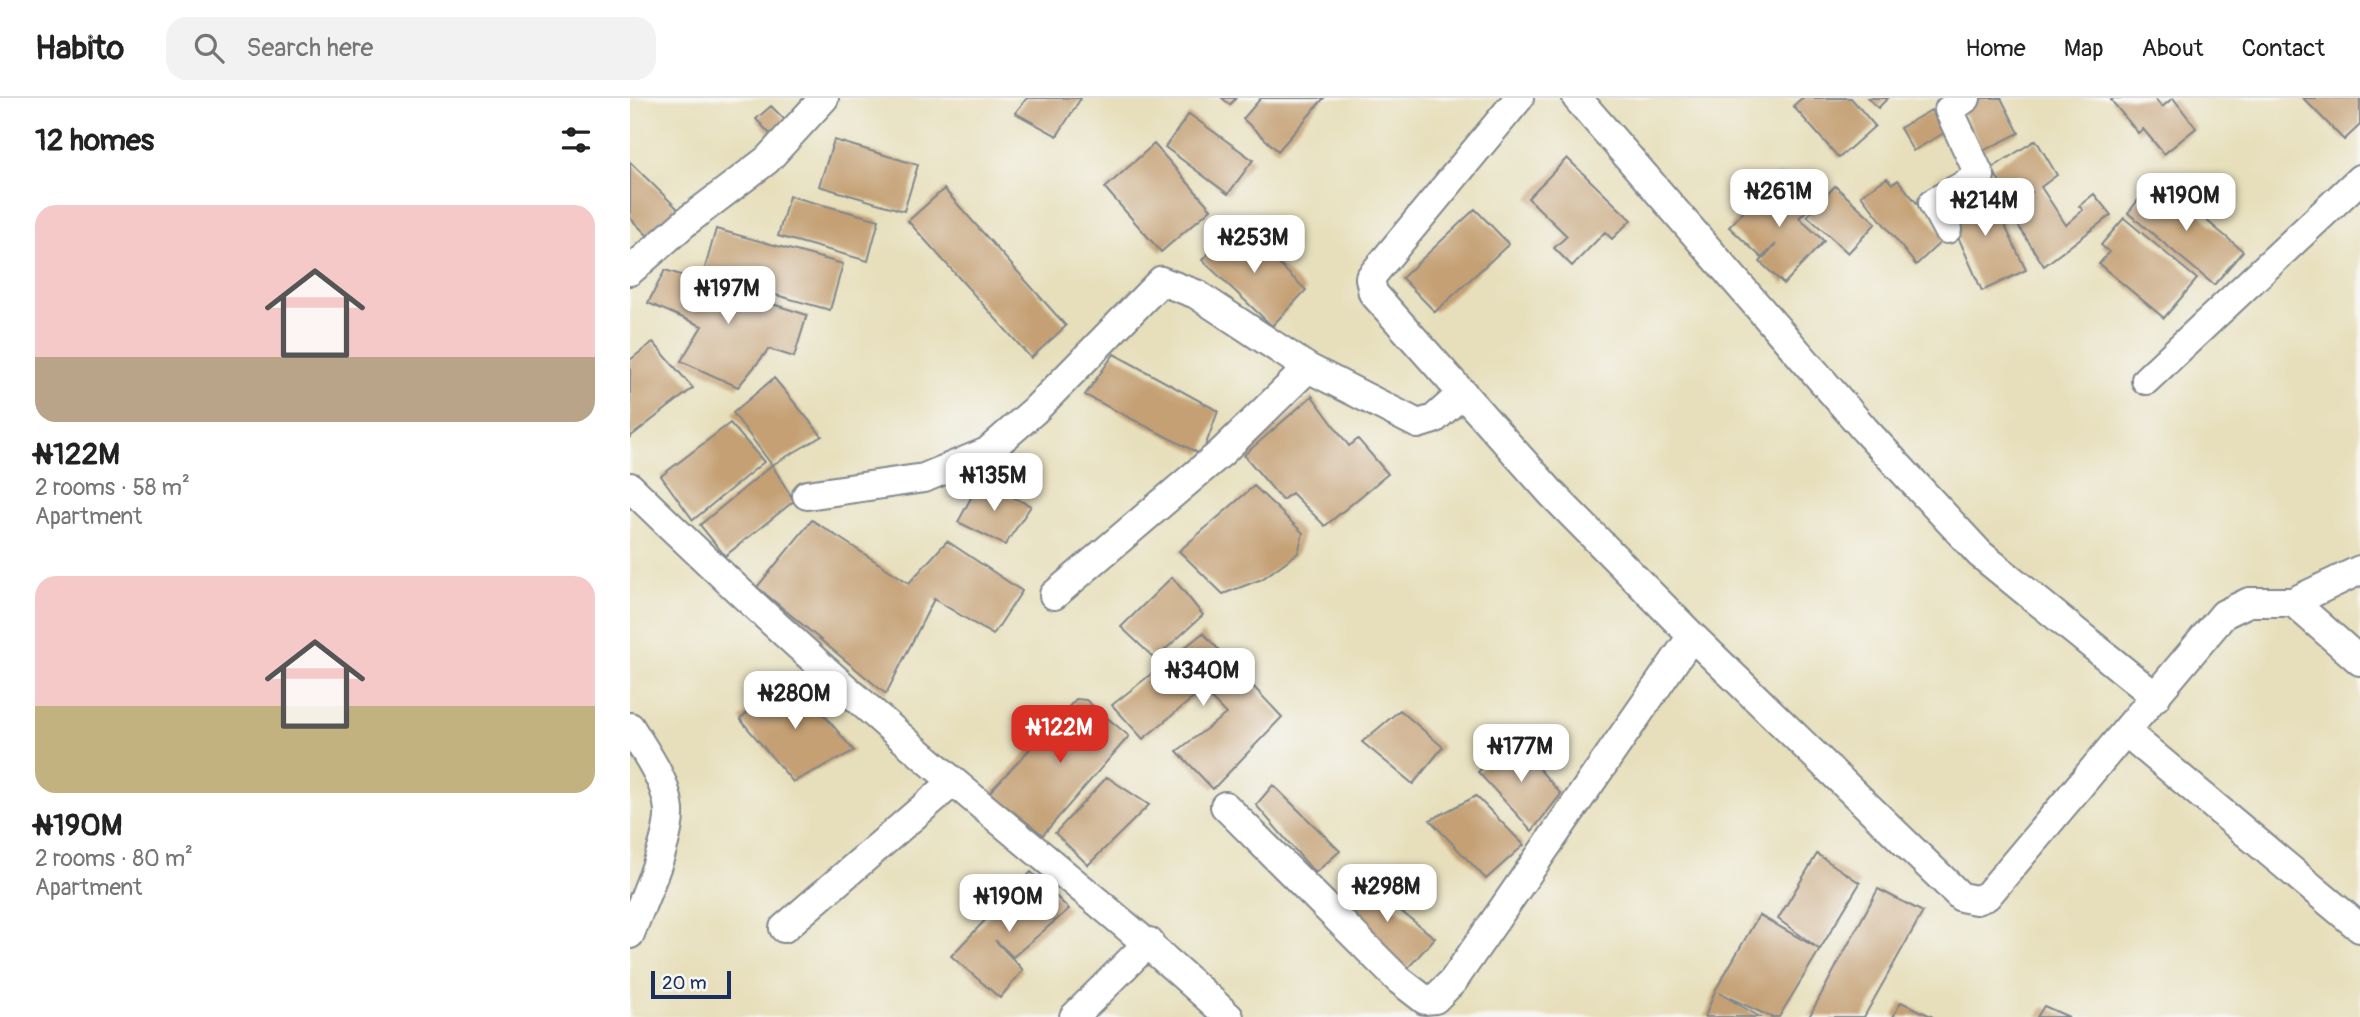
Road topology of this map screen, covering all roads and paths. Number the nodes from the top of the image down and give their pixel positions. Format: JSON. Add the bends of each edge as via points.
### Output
{"nodes":[{"id":1,"x":824,"y":98,"type":"edge"},
{"id":2,"x":1577,"y":98,"type":"edge"},
{"id":3,"x":1966,"y":98,"type":"edge"},
{"id":4,"x":1512,"y":100,"type":"edge"},
{"id":5,"x":2360,"y":179,"type":"edge"},
{"id":6,"x":1947,"y":229,"type":"dead end"},
{"id":7,"x":630,"y":271,"type":"edge"},
{"id":8,"x":1308,"y":368,"type":"junction"},
{"id":9,"x":2146,"y":380,"type":"dead end"},
{"id":10,"x":1463,"y":393,"type":"junction"},
{"id":11,"x":630,"y":487,"type":"edge"},
{"id":12,"x":807,"y":495,"type":"dead end"},
{"id":13,"x":2360,"y":570,"type":"edge"},
{"id":14,"x":1055,"y":595,"type":"dead end"},
{"id":15,"x":2293,"y":602,"type":"junction"},
{"id":16,"x":1692,"y":636,"type":"junction"},
{"id":17,"x":2360,"y":661,"type":"edge"},
{"id":18,"x":2156,"y":697,"type":"junction"},
{"id":19,"x":630,"y":727,"type":"edge"},
{"id":20,"x":2126,"y":732,"type":"junction"},
{"id":21,"x":953,"y":782,"type":"junction"},
{"id":22,"x":1225,"y":806,"type":"dead end"},
{"id":23,"x":784,"y":928,"type":"dead end"},
{"id":24,"x":2360,"y":929,"type":"edge"},
{"id":25,"x":630,"y":934,"type":"edge"},
{"id":26,"x":1149,"y":942,"type":"junction"},
{"id":27,"x":1074,"y":1017,"type":"edge"},
{"id":28,"x":1229,"y":1017,"type":"edge"}],
"edges":[{"from":1,"to":7,"type":"street","via":[[767,160]]},
{"from":2,"to":18,"type":"street","via":[[1865,430],[1980,554]]},
{"from":3,"to":6,"type":"street","via":[[1949,110],[1980,176],[1933,203]]},
{"from":4,"to":10,"type":"street","via":[[1370,278],[1373,293]]},
{"from":5,"to":9,"type":"street"},
{"from":8,"to":10,"type":"street","via":[[1418,424],[1434,419]]},
{"from":8,"to":12,"type":"street","via":[[1196,294],[1161,282],[1034,411],[987,452],[924,478]]},
{"from":8,"to":14,"type":"street","via":[[1222,452]]},
{"from":10,"to":16,"type":"street","via":[[1553,495]]},
{"from":11,"to":21,"type":"street","via":[[728,582]]},
{"from":13,"to":15,"type":"street"},
{"from":15,"to":17,"type":"street"},
{"from":15,"to":18,"type":"street","via":[[2249,602],[2224,614]]},
{"from":16,"to":20,"type":"street","via":[[1961,897],[1976,900],[1987,896]]},
{"from":16,"to":22,"type":"street","via":[[1453,981],[1435,999],[1425,1000],[1399,980]]},
{"from":18,"to":20,"type":"street"},
{"from":19,"to":25,"type":"street","via":[[660,778],[669,811],[662,847]]},
{"from":20,"to":24,"type":"street"},
{"from":21,"to":23,"type":"street"},
{"from":21,"to":26,"type":"street"},
{"from":26,"to":27,"type":"street"},
{"from":26,"to":28,"type":"street"}]}
